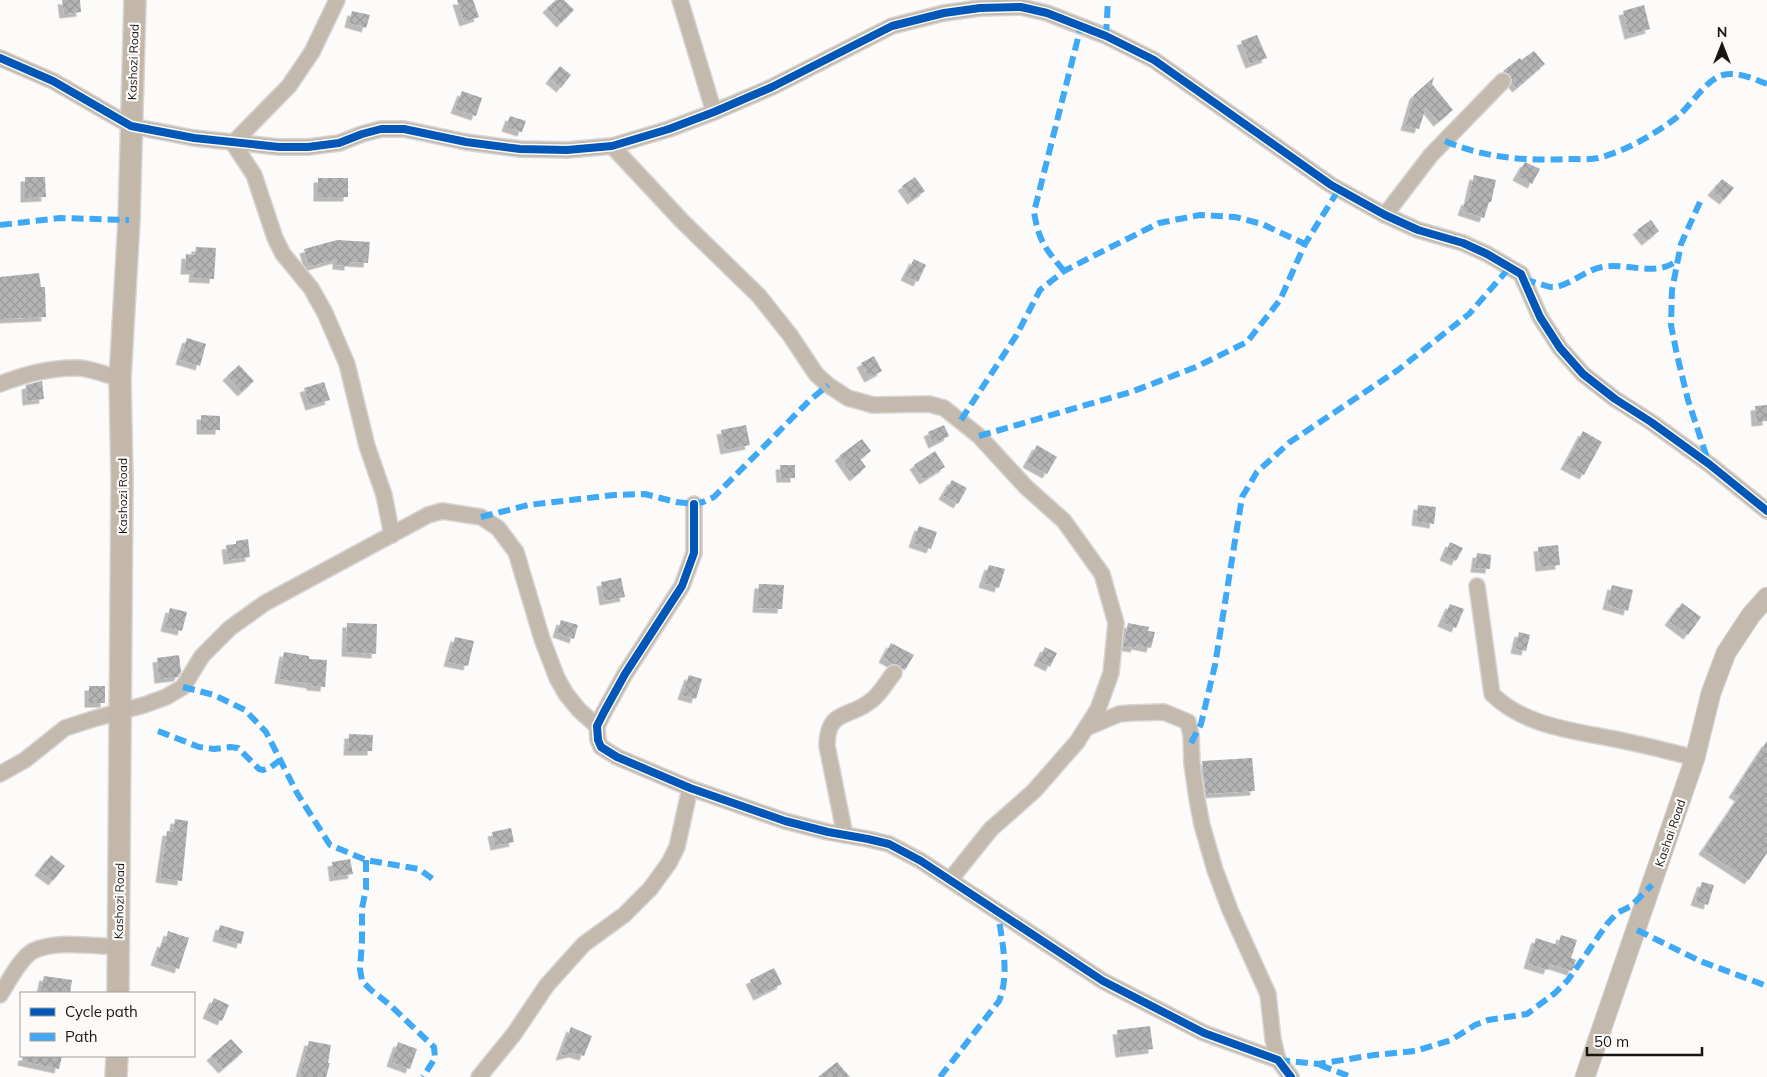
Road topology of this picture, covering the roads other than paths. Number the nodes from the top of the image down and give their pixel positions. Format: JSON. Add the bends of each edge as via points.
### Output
{"nodes":[{"id":1,"x":135,"y":0,"type":"edge"},
{"id":2,"x":337,"y":0,"type":"edge"},
{"id":3,"x":680,"y":0,"type":"edge"},
{"id":4,"x":1018,"y":4,"type":"edge"},
{"id":5,"x":0,"y":58,"type":"edge"},
{"id":6,"x":1503,"y":81,"type":"dead end"},
{"id":7,"x":714,"y":112,"type":"junction"},
{"id":8,"x":131,"y":126,"type":"junction"},
{"id":9,"x":233,"y":143,"type":"junction"},
{"id":10,"x":612,"y":146,"type":"junction"},
{"id":11,"x":1385,"y":215,"type":"junction"},
{"id":12,"x":120,"y":379,"type":"junction"},
{"id":13,"x":0,"y":384,"type":"edge"},
{"id":14,"x":694,"y":504,"type":"dead end"},
{"id":15,"x":1767,"y":511,"type":"edge"},
{"id":16,"x":392,"y":535,"type":"junction"},
{"id":17,"x":1477,"y":586,"type":"dead end"},
{"id":18,"x":1767,"y":598,"type":"edge"},
{"id":19,"x":894,"y":673,"type":"dead end"},
{"id":20,"x":121,"y":710,"type":"junction"},
{"id":21,"x":597,"y":726,"type":"junction"},
{"id":22,"x":1086,"y":728,"type":"junction"},
{"id":23,"x":1695,"y":758,"type":"junction"},
{"id":24,"x":0,"y":774,"type":"edge"},
{"id":25,"x":690,"y":788,"type":"junction"},
{"id":26,"x":845,"y":835,"type":"junction"},
{"id":27,"x":950,"y":880,"type":"junction"},
{"id":28,"x":118,"y":947,"type":"junction"},
{"id":29,"x":118,"y":992,"type":"edge"},
{"id":30,"x":0,"y":995,"type":"edge"},
{"id":31,"x":116,"y":1057,"type":"edge"},
{"id":32,"x":1278,"y":1060,"type":"junction"},
{"id":33,"x":116,"y":1077,"type":"edge"},
{"id":34,"x":479,"y":1077,"type":"edge"},
{"id":35,"x":1291,"y":1077,"type":"edge"},
{"id":36,"x":1585,"y":1077,"type":"edge"}],
"edges":[{"from":1,"to":8,"type":"main road","name":"Kashozi Road"},
{"from":2,"to":9,"type":"street","via":[[312,52],[288,86]]},
{"from":3,"to":7,"type":"street"},
{"from":4,"to":7,"type":"street","via":[[944,13],[892,26],[772,87]]},
{"from":4,"to":11,"type":"street","via":[[1098,32],[1154,60],[1331,185]]},
{"from":5,"to":8,"type":"street","via":[[53,81]]},
{"from":6,"to":11,"type":"street","via":[[1431,155]]},
{"from":7,"to":10,"type":"street"},
{"from":8,"to":9,"type":"street"},
{"from":8,"to":12,"type":"main road","name":"Kashozi Road"},
{"from":9,"to":10,"type":"street","via":[[308,148],[339,143],[381,129],[404,129],[520,150]]},
{"from":9,"to":16,"type":"street","via":[[254,174],[283,254],[312,288],[347,364]]},
{"from":10,"to":22,"type":"street","via":[[759,296],[816,374],[828,385],[848,398],[873,405],[929,404],[944,408],[980,436],[1026,487],[1064,521],[1102,574],[1116,623],[1112,674],[1098,709]]},
{"from":11,"to":15,"type":"street","via":[[1418,230],[1463,243],[1521,274],[1540,317],[1560,348],[1583,374],[1709,464]]},
{"from":12,"to":13,"type":"street","via":[[81,368],[48,370]]},
{"from":12,"to":20,"type":"main road","name":"Kashozi Road"},
{"from":14,"to":21,"type":"street","via":[[694,553],[682,586],[625,674]]},
{"from":16,"to":20,"type":"street","via":[[265,603],[230,628],[202,656],[183,687],[166,697]]},
{"from":16,"to":21,"type":"street","via":[[442,511],[481,517],[498,528],[516,552],[556,678],[579,710]]},
{"from":17,"to":23,"type":"street","via":[[1492,694],[1504,706],[1542,723]]},
{"from":18,"to":23,"type":"street","name":"Kashai Road","via":[[1726,653]]},
{"from":19,"to":26,"type":"street","via":[[872,700],[836,719],[827,732]]},
{"from":20,"to":24,"type":"street","via":[[65,728],[25,760]]},
{"from":20,"to":28,"type":"main road","name":"Kashozi Road"},
{"from":21,"to":25,"type":"street","via":[[598,740],[608,752]]},
{"from":22,"to":27,"type":"street","via":[[1034,791],[991,829]]},
{"from":22,"to":32,"type":"street","via":[[1119,714],[1130,713],[1164,712],[1188,722],[1202,825],[1230,910],[1268,994]]},
{"from":23,"to":36,"type":"street","name":"Kashai Road"},
{"from":25,"to":26,"type":"street","via":[[785,821]]},
{"from":25,"to":34,"type":"street","via":[[677,847],[669,863],[650,889],[624,915],[584,944],[547,985],[514,1034]]},
{"from":26,"to":27,"type":"street","via":[[888,844]]},
{"from":27,"to":32,"type":"street","via":[[1103,981],[1204,1033]]},
{"from":28,"to":29,"type":"main road","name":"Kashozi Road"},
{"from":28,"to":30,"type":"street","via":[[55,945],[32,951]]},
{"from":31,"to":33,"type":"main road"},
{"from":32,"to":35,"type":"street"}]}
